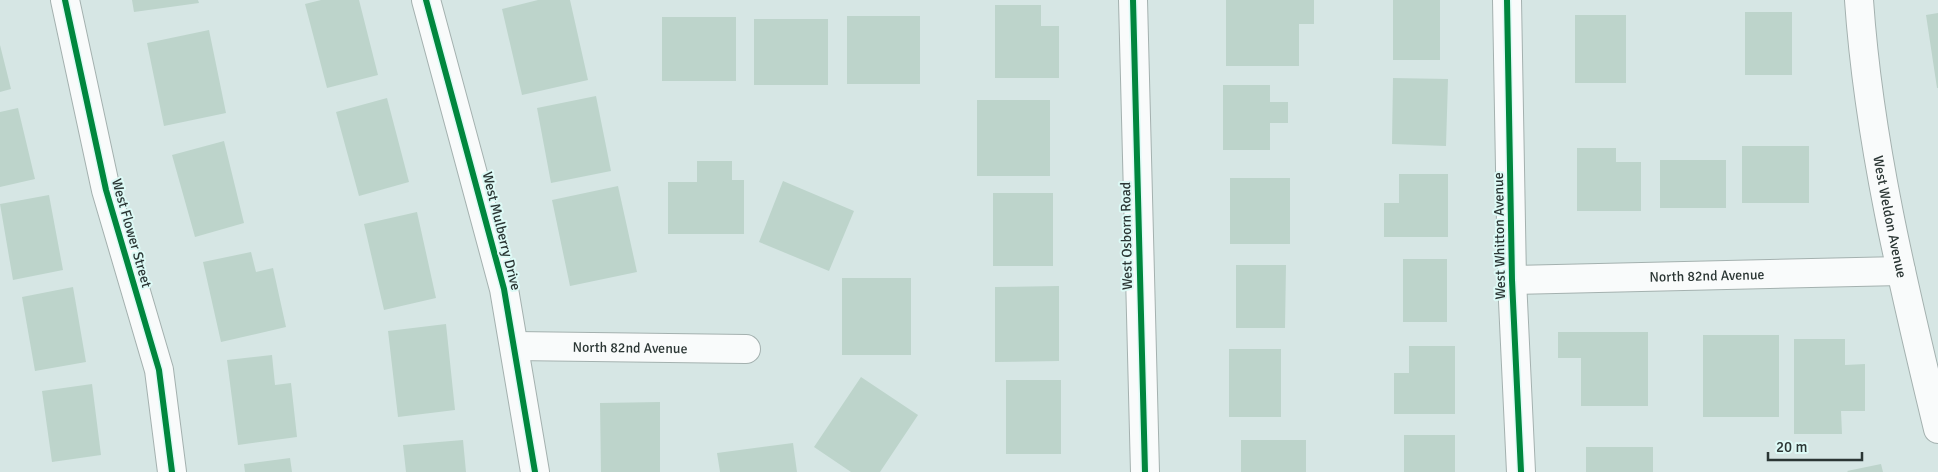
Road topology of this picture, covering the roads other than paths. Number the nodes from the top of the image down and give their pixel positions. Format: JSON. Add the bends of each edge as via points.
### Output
{"nodes":[{"id":1,"x":65,"y":0,"type":"edge"},
{"id":2,"x":426,"y":0,"type":"edge"},
{"id":3,"x":1132,"y":0,"type":"edge"},
{"id":4,"x":1507,"y":0,"type":"edge"},
{"id":5,"x":1859,"y":0,"type":"edge"},
{"id":6,"x":1901,"y":271,"type":"junction"},
{"id":7,"x":1512,"y":280,"type":"junction"},
{"id":8,"x":515,"y":346,"type":"junction"},
{"id":9,"x":746,"y":349,"type":"dead end"},
{"id":10,"x":1938,"y":429,"type":"edge"},
{"id":11,"x":172,"y":472,"type":"edge"},
{"id":12,"x":535,"y":472,"type":"edge"},
{"id":13,"x":1144,"y":472,"type":"edge"},
{"id":14,"x":1521,"y":472,"type":"edge"}],
"edges":[{"from":1,"to":11,"type":"street","name":"West Flower Street","via":[[106,190],[159,370]]},
{"from":2,"to":8,"type":"street","name":"West Mulberry Drive","via":[[489,225]]},
{"from":3,"to":13,"type":"street","name":"West Osborn Road"},
{"from":4,"to":7,"type":"street","name":"West Whitton Avenue"},
{"from":5,"to":6,"type":"street","name":"West Weldon Avenue","via":[[1863,58],[1878,160]]},
{"from":6,"to":7,"type":"street","name":"North 82nd Avenue"},
{"from":6,"to":10,"type":"street","name":"West Weldon Avenue"},
{"from":7,"to":14,"type":"street","name":"West Whitton Avenue"},
{"from":8,"to":9,"type":"street","name":"North 82nd Avenue"},
{"from":8,"to":12,"type":"street","name":"West Mulberry Drive"}]}
